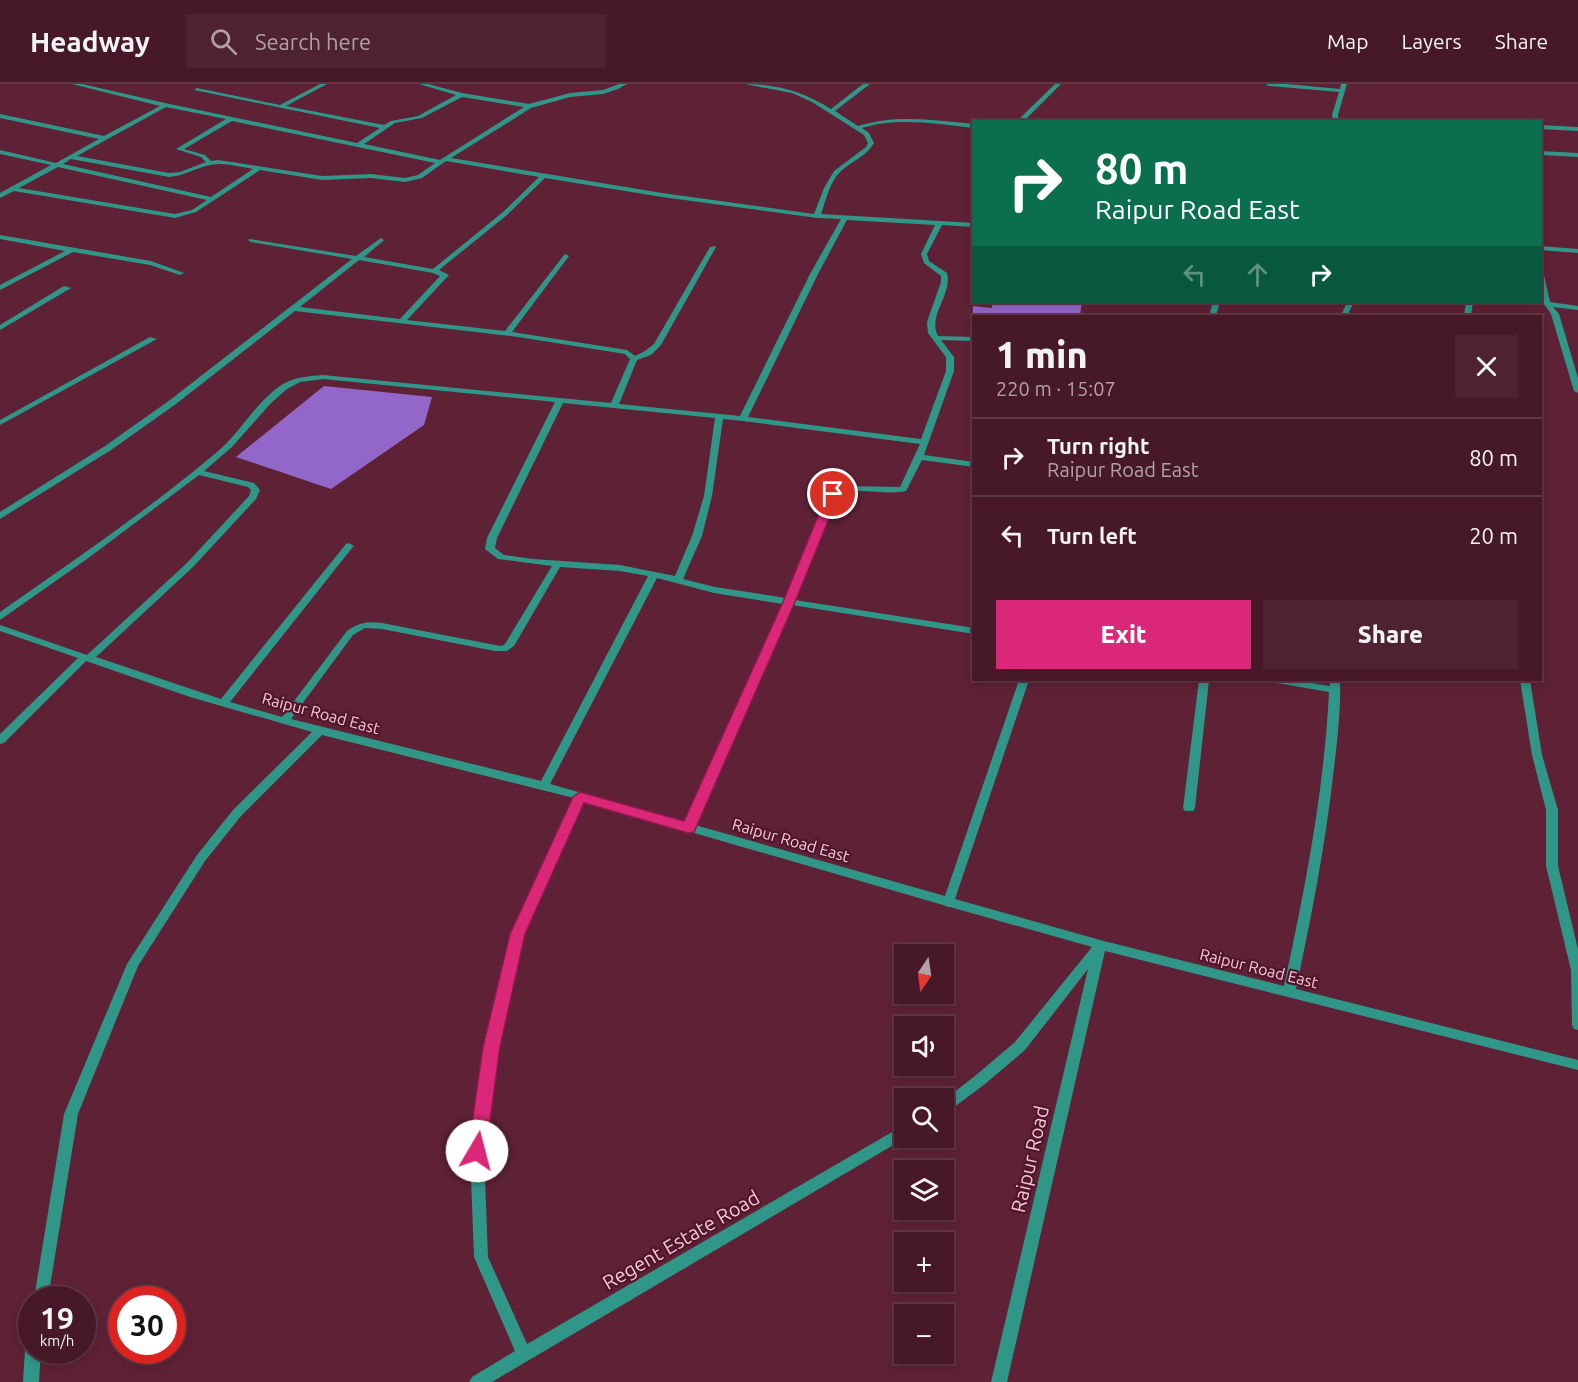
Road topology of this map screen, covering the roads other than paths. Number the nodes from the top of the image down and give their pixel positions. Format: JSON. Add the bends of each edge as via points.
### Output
{"nodes":[{"id":1,"x":75,"y":84,"type":"edge"},
{"id":2,"x":324,"y":84,"type":"edge"},
{"id":3,"x":422,"y":84,"type":"edge"},
{"id":4,"x":624,"y":84,"type":"edge"},
{"id":5,"x":748,"y":84,"type":"edge"},
{"id":6,"x":792,"y":84,"type":"edge"},
{"id":7,"x":867,"y":84,"type":"edge"},
{"id":8,"x":1058,"y":84,"type":"edge"},
{"id":9,"x":1269,"y":84,"type":"edge"},
{"id":10,"x":1343,"y":87,"type":"edge"},
{"id":11,"x":196,"y":90,"type":"dead end"},
{"id":12,"x":793,"y":92,"type":"junction"},
{"id":13,"x":461,"y":94,"type":"junction"},
{"id":14,"x":165,"y":105,"type":"junction"},
{"id":15,"x":529,"y":106,"type":"junction"},
{"id":16,"x":280,"y":107,"type":"junction"},
{"id":17,"x":830,"y":112,"type":"junction"},
{"id":18,"x":0,"y":116,"type":"edge"},
{"id":19,"x":231,"y":119,"type":"junction"},
{"id":20,"x":1022,"y":120,"type":"edge"},
{"id":21,"x":1336,"y":120,"type":"edge"},
{"id":22,"x":972,"y":126,"type":"edge"},
{"id":23,"x":384,"y":127,"type":"junction"},
{"id":24,"x":1542,"y":127,"type":"edge"},
{"id":25,"x":856,"y":128,"type":"junction"},
{"id":26,"x":1578,"y":129,"type":"edge"},
{"id":27,"x":104,"y":138,"type":"junction"},
{"id":28,"x":357,"y":146,"type":"junction"},
{"id":29,"x":0,"y":152,"type":"edge"},
{"id":30,"x":1542,"y":153,"type":"edge"},
{"id":31,"x":1578,"y":155,"type":"edge"},
{"id":32,"x":70,"y":157,"type":"junction"},
{"id":33,"x":442,"y":161,"type":"junction"},
{"id":34,"x":209,"y":162,"type":"junction"},
{"id":35,"x":56,"y":164,"type":"junction"},
{"id":36,"x":258,"y":169,"type":"junction"},
{"id":37,"x":544,"y":175,"type":"junction"},
{"id":38,"x":13,"y":189,"type":"junction"},
{"id":39,"x":0,"y":196,"type":"edge"},
{"id":40,"x":212,"y":199,"type":"junction"},
{"id":41,"x":816,"y":216,"type":"junction"},
{"id":42,"x":845,"y":218,"type":"junction"},
{"id":43,"x":940,"y":222,"type":"junction"},
{"id":44,"x":972,"y":225,"type":"edge"},
{"id":45,"x":0,"y":237,"type":"edge"},
{"id":46,"x":251,"y":240,"type":"dead end"},
{"id":47,"x":381,"y":240,"type":"dead end"},
{"id":48,"x":713,"y":247,"type":"dead end"},
{"id":49,"x":1542,"y":248,"type":"edge"},
{"id":50,"x":72,"y":250,"type":"junction"},
{"id":51,"x":1578,"y":251,"type":"edge"},
{"id":52,"x":566,"y":256,"type":"dead end"},
{"id":53,"x":358,"y":258,"type":"junction"},
{"id":54,"x":434,"y":271,"type":"junction"},
{"id":55,"x":180,"y":273,"type":"dead end"},
{"id":56,"x":1542,"y":283,"type":"edge"},
{"id":57,"x":0,"y":288,"type":"edge"},
{"id":58,"x":67,"y":288,"type":"dead end"},
{"id":59,"x":1542,"y":303,"type":"edge"},
{"id":60,"x":1547,"y":303,"type":"junction"},
{"id":61,"x":292,"y":308,"type":"junction"},
{"id":62,"x":1578,"y":308,"type":"edge"},
{"id":63,"x":401,"y":322,"type":"junction"},
{"id":64,"x":0,"y":327,"type":"edge"},
{"id":65,"x":507,"y":334,"type":"junction"},
{"id":66,"x":936,"y":338,"type":"junction"},
{"id":67,"x":153,"y":339,"type":"dead end"},
{"id":68,"x":972,"y":339,"type":"edge"},
{"id":69,"x":634,"y":359,"type":"junction"},
{"id":70,"x":1578,"y":391,"type":"edge"},
{"id":71,"x":560,"y":400,"type":"junction"},
{"id":72,"x":614,"y":405,"type":"junction"},
{"id":73,"x":719,"y":416,"type":"junction"},
{"id":74,"x":743,"y":419,"type":"junction"},
{"id":75,"x":0,"y":423,"type":"edge"},
{"id":76,"x":924,"y":442,"type":"junction"},
{"id":77,"x":919,"y":457,"type":"junction"},
{"id":78,"x":972,"y":465,"type":"edge"},
{"id":79,"x":197,"y":472,"type":"junction"},
{"id":80,"x":0,"y":516,"type":"edge"},
{"id":81,"x":349,"y":546,"type":"dead end"},
{"id":82,"x":558,"y":563,"type":"junction"},
{"id":83,"x":654,"y":574,"type":"junction"},
{"id":84,"x":678,"y":580,"type":"junction"},
{"id":85,"x":789,"y":602,"type":"junction"},
{"id":86,"x":0,"y":617,"type":"edge"},
{"id":87,"x":0,"y":628,"type":"edge"},
{"id":88,"x":972,"y":631,"type":"edge"},
{"id":89,"x":86,"y":658,"type":"junction"},
{"id":90,"x":1024,"y":681,"type":"edge"},
{"id":91,"x":1204,"y":681,"type":"edge"},
{"id":92,"x":1289,"y":681,"type":"edge"},
{"id":93,"x":1525,"y":681,"type":"edge"},
{"id":94,"x":1335,"y":685,"type":"edge"},
{"id":95,"x":223,"y":703,"type":"junction"},
{"id":96,"x":284,"y":721,"type":"junction"},
{"id":97,"x":320,"y":731,"type":"junction"},
{"id":98,"x":0,"y":740,"type":"edge"},
{"id":99,"x":544,"y":786,"type":"junction"},
{"id":100,"x":580,"y":797,"type":"junction"},
{"id":101,"x":1189,"y":808,"type":"dead end"},
{"id":102,"x":688,"y":828,"type":"junction"},
{"id":103,"x":948,"y":903,"type":"junction"},
{"id":104,"x":1100,"y":945,"type":"junction"},
{"id":105,"x":1289,"y":992,"type":"junction"},
{"id":106,"x":1578,"y":1025,"type":"edge"},
{"id":107,"x":1578,"y":1065,"type":"edge"},
{"id":108,"x":954,"y":1100,"type":"edge"},
{"id":109,"x":894,"y":1138,"type":"edge"},
{"id":110,"x":43,"y":1286,"type":"edge"},
{"id":111,"x":524,"y":1354,"type":"junction"},
{"id":112,"x":32,"y":1364,"type":"edge"},
{"id":113,"x":31,"y":1382,"type":"edge"},
{"id":114,"x":477,"y":1382,"type":"edge"},
{"id":115,"x":999,"y":1382,"type":"edge"}],
"edges":[{"from":1,"to":14,"type":"street"},
{"from":2,"to":16,"type":"street"},
{"from":3,"to":13,"type":"street"},
{"from":4,"to":15,"type":"street","via":[[604,94],[568,96]]},
{"from":5,"to":12,"type":"street"},
{"from":6,"to":12,"type":"street"},
{"from":7,"to":17,"type":"street"},
{"from":8,"to":20,"type":"street"},
{"from":9,"to":10,"type":"street"},
{"from":10,"to":21,"type":"street"},
{"from":11,"to":16,"type":"street"},
{"from":12,"to":17,"type":"street"},
{"from":13,"to":15,"type":"street"},
{"from":13,"to":23,"type":"street","via":[[420,117]]},
{"from":14,"to":19,"type":"street"},
{"from":14,"to":27,"type":"street"},
{"from":15,"to":33,"type":"street"},
{"from":16,"to":23,"type":"street"},
{"from":17,"to":25,"type":"street"},
{"from":18,"to":27,"type":"street"},
{"from":19,"to":28,"type":"street"},
{"from":19,"to":34,"type":"street","via":[[178,149],[203,156]]},
{"from":22,"to":25,"type":"street","via":[[894,120],[874,121]]},
{"from":23,"to":28,"type":"street"},
{"from":24,"to":26,"type":"street"},
{"from":25,"to":41,"type":"street","via":[[867,134],[872,143],[868,151],[835,174]]},
{"from":27,"to":32,"type":"street"},
{"from":28,"to":33,"type":"street"},
{"from":29,"to":35,"type":"street"},
{"from":30,"to":31,"type":"street"},
{"from":32,"to":34,"type":"street","via":[[169,175]]},
{"from":32,"to":35,"type":"street"},
{"from":33,"to":36,"type":"street","via":[[420,177],[405,180],[371,176],[322,178]]},
{"from":33,"to":37,"type":"street"},
{"from":34,"to":36,"type":"street"},
{"from":35,"to":38,"type":"street"},
{"from":35,"to":40,"type":"street"},
{"from":36,"to":40,"type":"street"},
{"from":37,"to":41,"type":"street"},
{"from":37,"to":54,"type":"street","via":[[515,206]]},
{"from":38,"to":39,"type":"street"},
{"from":38,"to":40,"type":"street","via":[[175,216],[194,211]]},
{"from":41,"to":42,"type":"street"},
{"from":42,"to":43,"type":"street"},
{"from":42,"to":74,"type":"street"},
{"from":43,"to":44,"type":"street"},
{"from":43,"to":66,"type":"street","via":[[924,255],[926,262],[944,274],[945,282],[931,322]]},
{"from":45,"to":50,"type":"street"},
{"from":46,"to":53,"type":"street"},
{"from":47,"to":53,"type":"street"},
{"from":48,"to":69,"type":"street","via":[[657,345]]},
{"from":49,"to":51,"type":"street"},
{"from":50,"to":55,"type":"street","via":[[151,263]]},
{"from":50,"to":57,"type":"street"},
{"from":52,"to":65,"type":"street"},
{"from":53,"to":54,"type":"street"},
{"from":53,"to":61,"type":"street"},
{"from":54,"to":63,"type":"street","via":[[445,275],[443,279]]},
{"from":56,"to":60,"type":"street"},
{"from":58,"to":64,"type":"street"},
{"from":59,"to":60,"type":"street"},
{"from":60,"to":62,"type":"street"},
{"from":60,"to":70,"type":"street","via":[[1555,314]]},
{"from":61,"to":63,"type":"street"},
{"from":61,"to":80,"type":"street","via":[[173,402]]},
{"from":63,"to":65,"type":"street"},
{"from":65,"to":69,"type":"street","via":[[609,348],[627,352]]},
{"from":66,"to":68,"type":"street"},
{"from":66,"to":76,"type":"street","via":[[950,357],[950,371]]},
{"from":67,"to":75,"type":"street"},
{"from":69,"to":72,"type":"street"},
{"from":71,"to":72,"type":"street"},
{"from":71,"to":79,"type":"street","via":[[323,377],[303,379],[285,386],[249,426]]},
{"from":71,"to":82,"type":"street","via":[[490,549],[501,557]]},
{"from":72,"to":73,"type":"street"},
{"from":73,"to":74,"type":"street"},
{"from":73,"to":84,"type":"street","via":[[708,496],[697,536]]},
{"from":74,"to":76,"type":"street"},
{"from":76,"to":77,"type":"street"},
{"from":77,"to":78,"type":"street"},
{"from":77,"to":85,"type":"street","via":[[903,489],[848,488],[833,494]]},
{"from":79,"to":86,"type":"street"},
{"from":79,"to":89,"type":"street","via":[[256,489],[190,565]]},
{"from":81,"to":95,"type":"street"},
{"from":82,"to":83,"type":"street"},
{"from":82,"to":96,"type":"street","via":[[504,649],[369,624],[358,627]]},
{"from":83,"to":84,"type":"street"},
{"from":83,"to":99,"type":"street"},
{"from":84,"to":85,"type":"street"},
{"from":85,"to":88,"type":"street"},
{"from":85,"to":102,"type":"street"},
{"from":87,"to":89,"type":"street","name":"Raipur Road East"},
{"from":89,"to":95,"type":"street","name":"Raipur Road East"},
{"from":89,"to":98,"type":"street"},
{"from":90,"to":103,"type":"street"},
{"from":91,"to":101,"type":"street"},
{"from":92,"to":94,"type":"street"},
{"from":93,"to":106,"type":"street","via":[[1537,755],[1552,810],[1552,866],[1577,970]]},
{"from":94,"to":105,"type":"street","via":[[1322,816]]},
{"from":95,"to":96,"type":"street","name":"Raipur Road East"},
{"from":96,"to":97,"type":"street","name":"Raipur Road East"},
{"from":97,"to":99,"type":"street","name":"Raipur Road East"},
{"from":97,"to":110,"type":"street","via":[[237,813],[201,858],[133,964],[70,1114]]},
{"from":99,"to":100,"type":"street","name":"Raipur Road East"},
{"from":100,"to":102,"type":"street","name":"Raipur Road East"},
{"from":100,"to":111,"type":"street","via":[[518,934],[491,1047],[477,1151],[481,1257]]},
{"from":102,"to":103,"type":"street","name":"Raipur Road East"},
{"from":103,"to":104,"type":"street","name":"Raipur Road East"},
{"from":104,"to":105,"type":"street","name":"Raipur Road East"},
{"from":104,"to":108,"type":"street","via":[[1020,1046]]},
{"from":104,"to":115,"type":"street","name":"Raipur Road"},
{"from":105,"to":107,"type":"street","name":"Raipur Road East"},
{"from":109,"to":111,"type":"street","name":"Regent Estate Road"},
{"from":111,"to":114,"type":"street","name":"Regent Estate Road"},
{"from":112,"to":113,"type":"street"}]}
